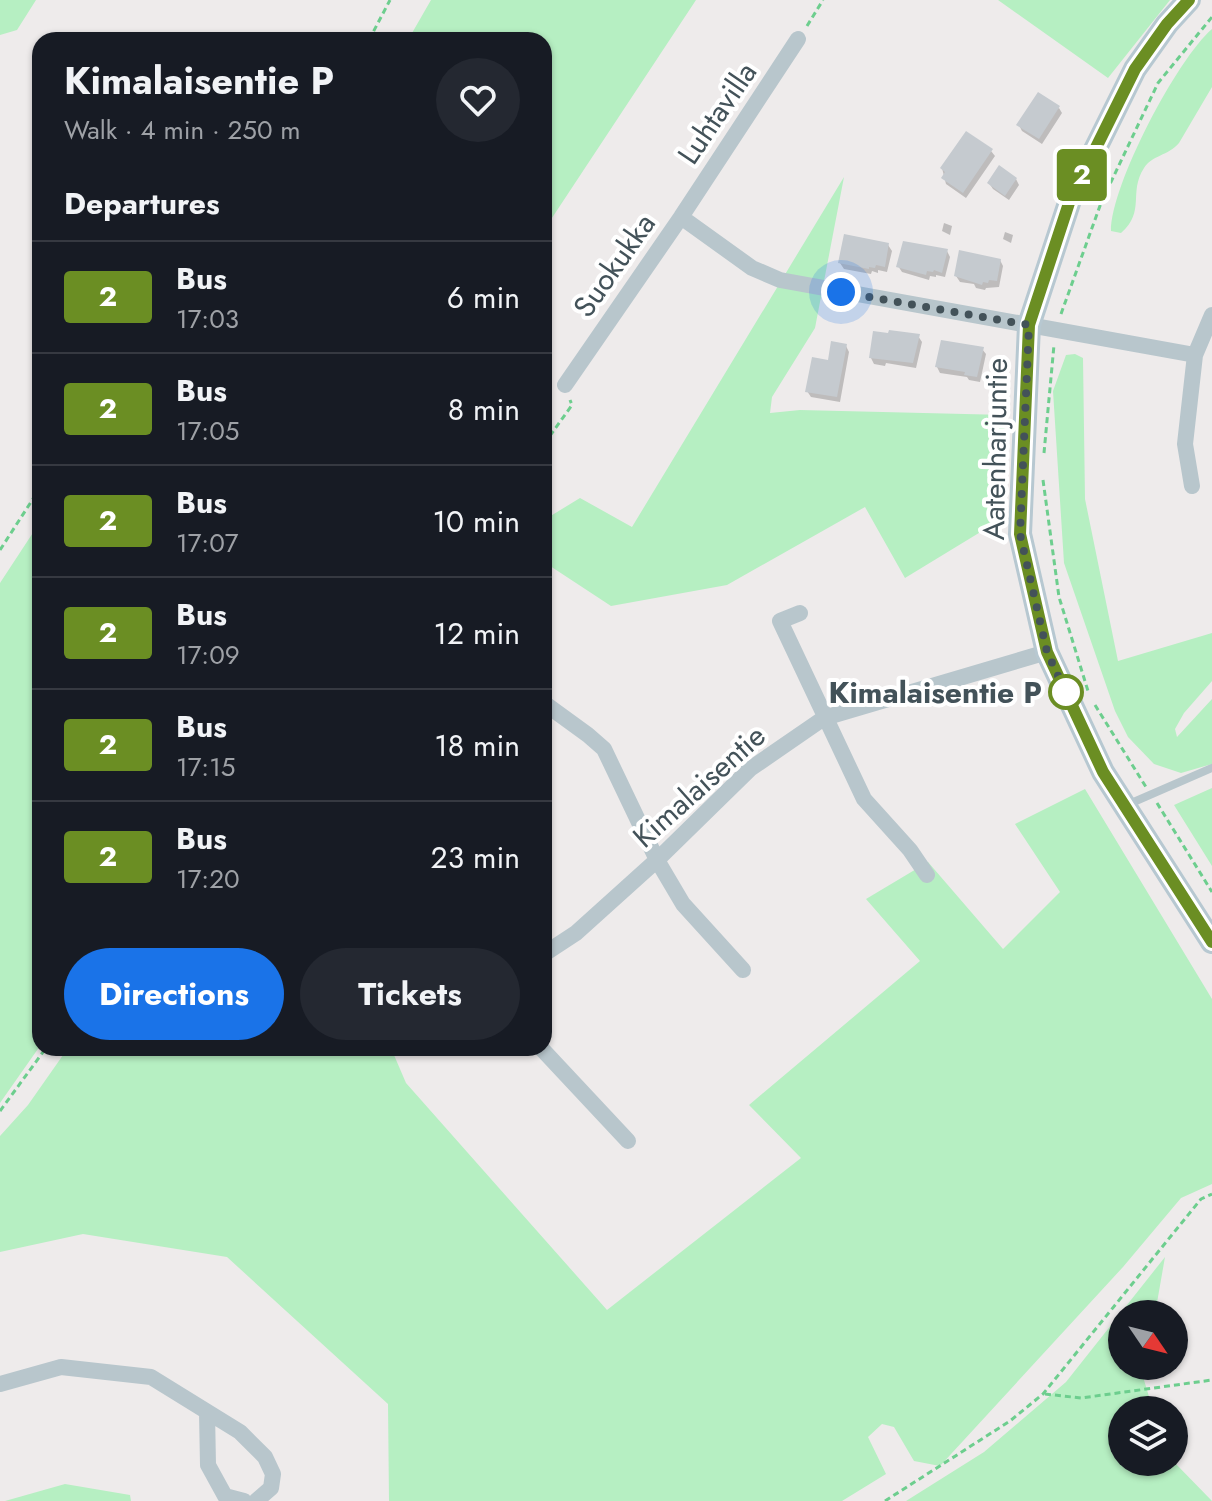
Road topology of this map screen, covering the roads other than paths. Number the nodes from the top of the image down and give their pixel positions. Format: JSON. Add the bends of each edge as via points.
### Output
{"nodes":[{"id":1,"x":1189,"y":0,"type":"edge"},
{"id":2,"x":798,"y":39,"type":"road end"},
{"id":3,"x":681,"y":217,"type":"junction"},
{"id":4,"x":1212,"y":315,"type":"edge"},
{"id":5,"x":1029,"y":325,"type":"junction"},
{"id":6,"x":1195,"y":355,"type":"junction"},
{"id":7,"x":565,"y":385,"type":"road end"},
{"id":8,"x":1192,"y":486,"type":"dead end"},
{"id":9,"x":800,"y":613,"type":"dead end"},
{"id":10,"x":1047,"y":652,"type":"junction"},
{"id":11,"x":552,"y":709,"type":"edge"},
{"id":12,"x":824,"y":718,"type":"junction"},
{"id":13,"x":1212,"y":768,"type":"edge"},
{"id":14,"x":1125,"y":806,"type":"junction"},
{"id":15,"x":657,"y":860,"type":"junction"},
{"id":16,"x":927,"y":875,"type":"dead end"},
{"id":17,"x":1212,"y":942,"type":"edge"},
{"id":18,"x":552,"y":949,"type":"edge"},
{"id":19,"x":743,"y":970,"type":"dead end"},
{"id":20,"x":548,"y":1056,"type":"edge"},
{"id":21,"x":628,"y":1141,"type":"dead end"},
{"id":22,"x":0,"y":1384,"type":"edge"},
{"id":23,"x":207,"y":1412,"type":"junction"},
{"id":24,"x":244,"y":1501,"type":"edge"},
{"id":25,"x":256,"y":1501,"type":"edge"}],
"edges":[{"from":1,"to":5,"type":"street","name":"Aatenharjuntie","via":[[1135,69],[1076,186]]},
{"from":2,"to":3,"type":"street","name":"Luhtavilla"},
{"from":3,"to":5,"type":"street","via":[[752,268],[780,280]]},
{"from":3,"to":7,"type":"street","name":"Suokukka"},
{"from":4,"to":6,"type":"street"},
{"from":5,"to":6,"type":"street"},
{"from":5,"to":10,"type":"street","name":"Aatenharjuntie","via":[[1020,534]]},
{"from":6,"to":8,"type":"street","via":[[1185,444]]},
{"from":9,"to":12,"type":"street","via":[[780,621]]},
{"from":10,"to":12,"type":"street","name":"Kimalaisentie"},
{"from":10,"to":14,"type":"street","name":"Aatenharjuntie","via":[[1103,772]]},
{"from":11,"to":15,"type":"street","via":[[604,749]]},
{"from":12,"to":15,"type":"street","name":"Kimalaisentie","via":[[750,769]]},
{"from":12,"to":16,"type":"street","via":[[864,799]]},
{"from":13,"to":14,"type":"lane"},
{"from":14,"to":17,"type":"street","name":"Aatenharjuntie"},
{"from":15,"to":18,"type":"street","name":"Kimalaisentie"},
{"from":15,"to":19,"type":"street","via":[[683,904]]},
{"from":20,"to":21,"type":"street"},
{"from":22,"to":23,"type":"street","via":[[61,1367],[151,1377]]},
{"from":23,"to":24,"type":"street","via":[[208,1465],[225,1496]]},
{"from":23,"to":25,"type":"street","via":[[240,1432],[265,1457],[273,1474],[271,1488]]}]}
